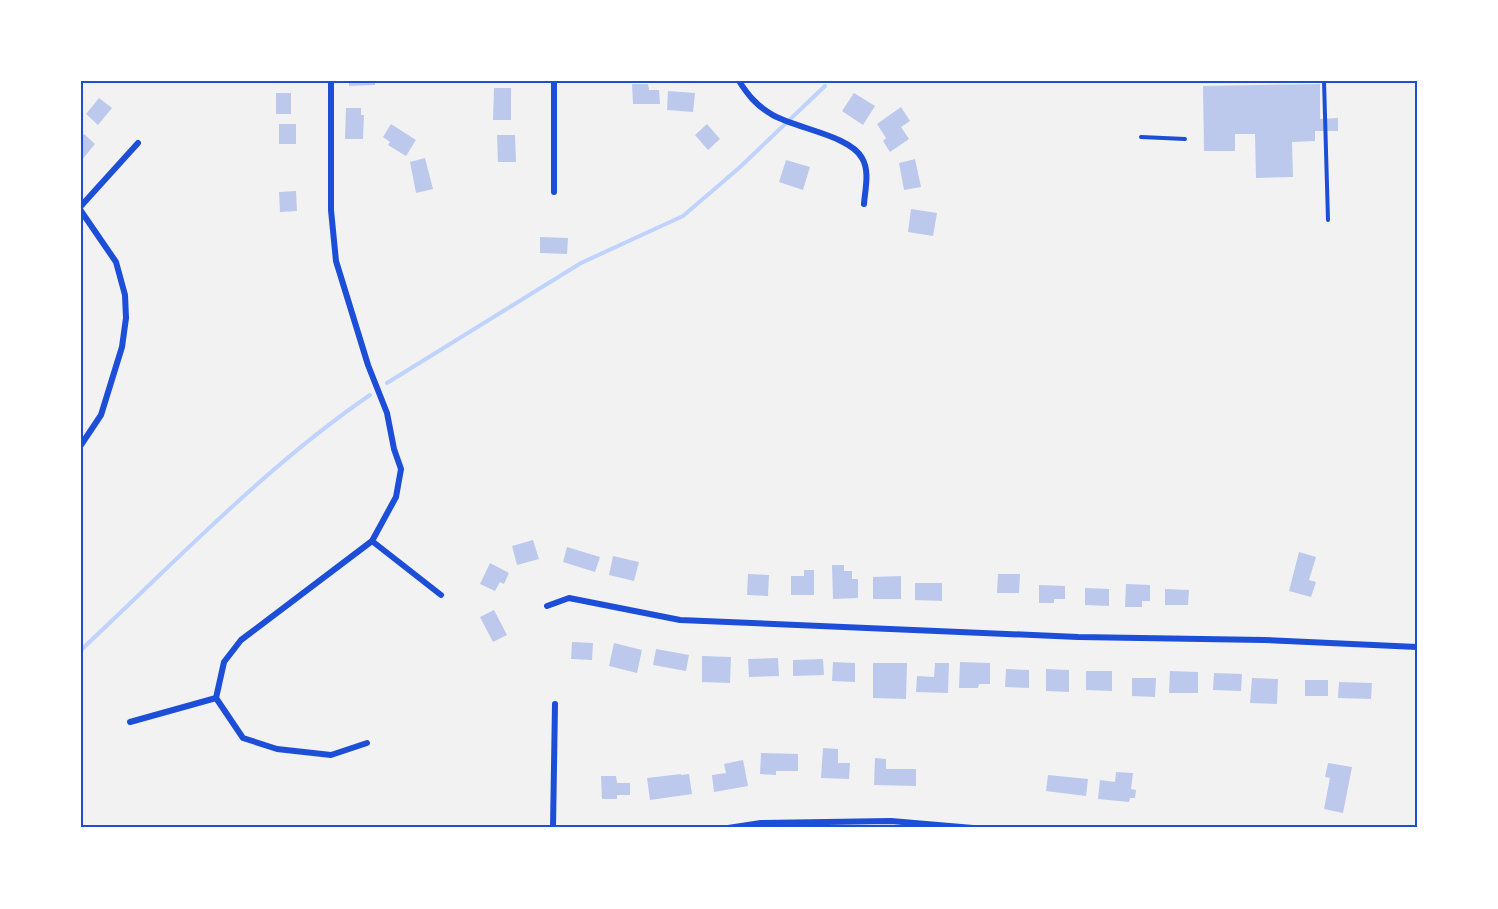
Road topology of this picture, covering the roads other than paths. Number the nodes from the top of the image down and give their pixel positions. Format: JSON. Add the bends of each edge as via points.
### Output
{"nodes":[{"id":1,"x":331,"y":81,"type":"edge"},
{"id":2,"x":554,"y":81,"type":"edge"},
{"id":3,"x":739,"y":81,"type":"edge"},
{"id":4,"x":1324,"y":81,"type":"edge"},
{"id":5,"x":1141,"y":137,"type":"dead end"},
{"id":6,"x":1185,"y":140,"type":"dead end"},
{"id":7,"x":138,"y":143,"type":"dead end"},
{"id":8,"x":554,"y":192,"type":"dead end"},
{"id":9,"x":864,"y":204,"type":"dead end"},
{"id":10,"x":81,"y":206,"type":"edge"},
{"id":11,"x":81,"y":211,"type":"edge"},
{"id":12,"x":1328,"y":220,"type":"dead end"},
{"id":13,"x":81,"y":445,"type":"edge"},
{"id":14,"x":372,"y":541,"type":"junction"},
{"id":15,"x":441,"y":596,"type":"dead end"},
{"id":16,"x":547,"y":606,"type":"dead end"},
{"id":17,"x":1417,"y":647,"type":"edge"},
{"id":18,"x":216,"y":698,"type":"junction"},
{"id":19,"x":555,"y":704,"type":"dead end"},
{"id":20,"x":130,"y":722,"type":"dead end"},
{"id":21,"x":367,"y":743,"type":"dead end"},
{"id":22,"x":553,"y":828,"type":"edge"},
{"id":23,"x":728,"y":828,"type":"edge"},
{"id":24,"x":973,"y":828,"type":"edge"}],
"edges":[{"from":1,"to":14,"type":"street","via":[[331,210],[336,261],[387,413],[401,469],[396,497]]},
{"from":2,"to":8,"type":"street"},
{"from":3,"to":9,"type":"street","via":[[753,102],[773,116],[850,144],[862,158],[867,174]]},
{"from":4,"to":12,"type":"lane"},
{"from":5,"to":6,"type":"lane"},
{"from":7,"to":10,"type":"street"},
{"from":11,"to":13,"type":"street","via":[[116,262],[125,295],[126,318],[122,347],[101,415]]},
{"from":14,"to":15,"type":"street"},
{"from":14,"to":18,"type":"street","via":[[241,640],[224,662]]},
{"from":16,"to":17,"type":"street","via":[[569,598],[680,620]]},
{"from":18,"to":20,"type":"street"},
{"from":18,"to":21,"type":"street","via":[[243,738],[277,749],[331,755]]},
{"from":19,"to":22,"type":"street"},
{"from":23,"to":24,"type":"street","via":[[761,823],[891,821]]}]}
